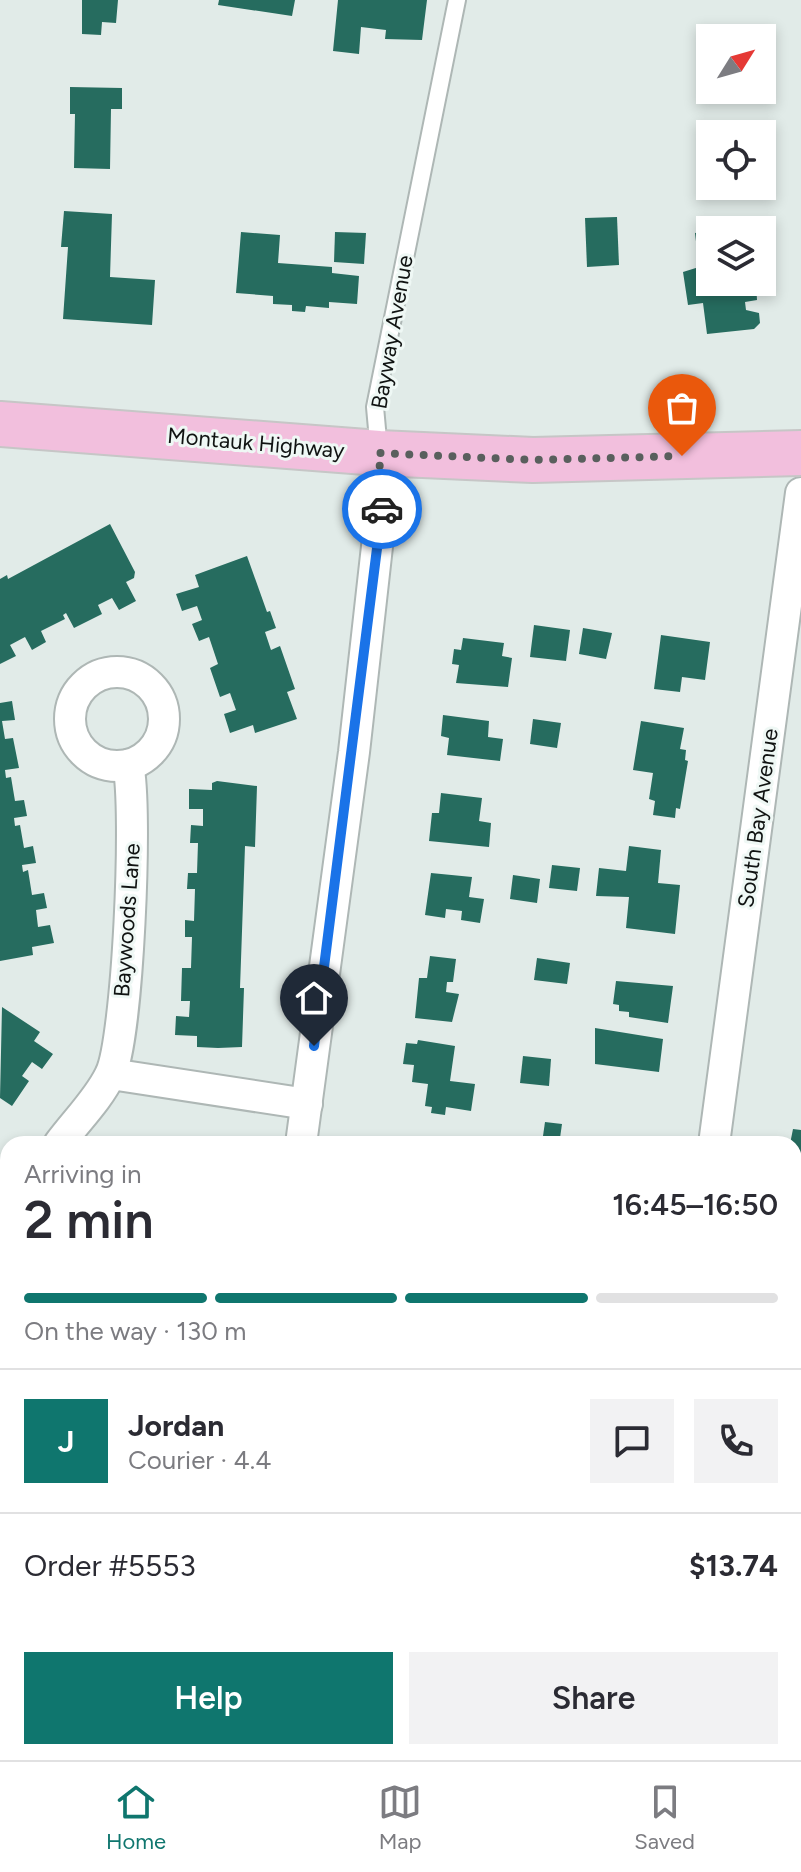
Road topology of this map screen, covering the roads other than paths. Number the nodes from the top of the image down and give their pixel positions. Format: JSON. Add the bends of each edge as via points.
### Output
{"nodes":[{"id":1,"x":457,"y":0,"type":"edge"},
{"id":2,"x":0,"y":424,"type":"edge"},
{"id":3,"x":379,"y":453,"type":"junction"},
{"id":4,"x":801,"y":453,"type":"edge"},
{"id":5,"x":801,"y":493,"type":"edge"},
{"id":6,"x":128,"y":765,"type":"dead end"},
{"id":7,"x":111,"y":1074,"type":"junction"},
{"id":8,"x":307,"y":1104,"type":"junction"},
{"id":9,"x":65,"y":1136,"type":"edge"},
{"id":10,"x":302,"y":1136,"type":"edge"},
{"id":11,"x":715,"y":1136,"type":"edge"}],
"edges":[{"from":1,"to":3,"type":"lane","name":"Bayway Avenue","via":[[375,407]]},
{"from":2,"to":3,"type":"main road","name":"Montauk Highway"},
{"from":3,"to":4,"type":"main road","name":"Montauk Highway","via":[[533,460]]},
{"from":3,"to":8,"type":"street","name":"Bayway Avenue","via":[[383,493]]},
{"from":5,"to":11,"type":"street","name":"South Bay Avenue"},
{"from":6,"to":7,"type":"street","name":"Baywoods Lane","via":[[131,864],[121,1014]]},
{"from":7,"to":8,"type":"street"},
{"from":7,"to":9,"type":"street","name":"Baywoods Lane"},
{"from":8,"to":10,"type":"street","name":"Bayway Avenue"}]}
